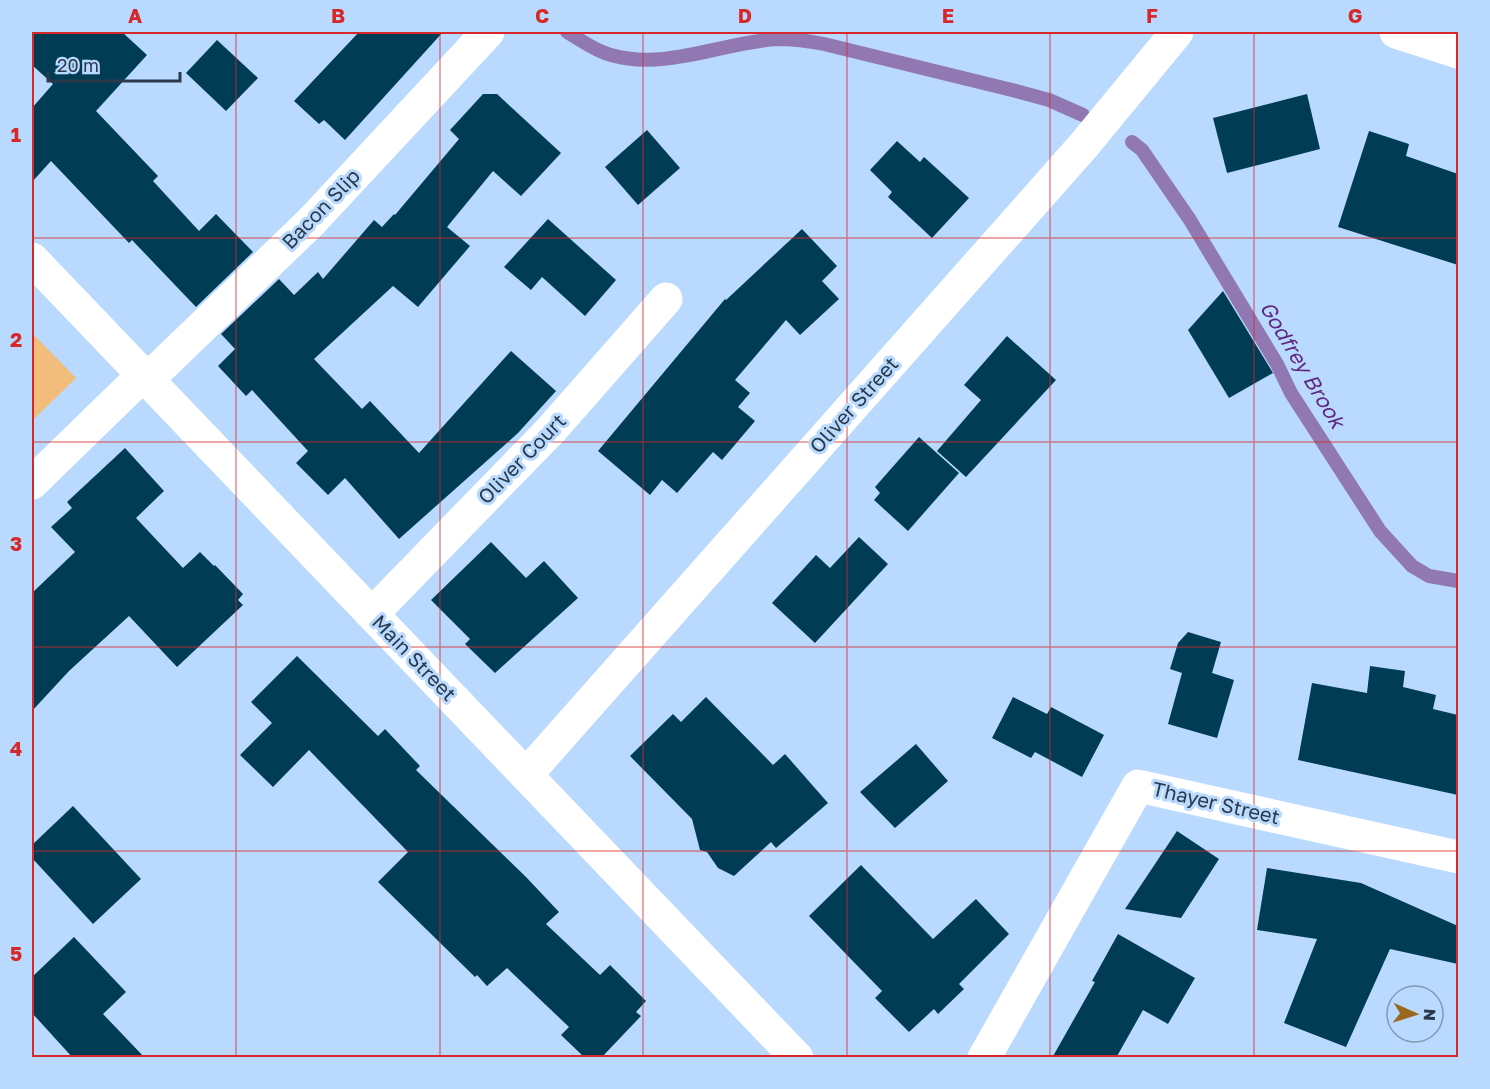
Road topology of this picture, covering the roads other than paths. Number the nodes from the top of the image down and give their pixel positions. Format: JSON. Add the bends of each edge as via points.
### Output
{"nodes":[{"id":1,"x":488,"y":32,"type":"edge"},
{"id":2,"x":1177,"y":32,"type":"edge"},
{"id":3,"x":1396,"y":32,"type":"edge"},
{"id":4,"x":1458,"y":52,"type":"edge"},
{"id":5,"x":32,"y":259,"type":"edge"},
{"id":6,"x":666,"y":299,"type":"dead end"},
{"id":7,"x":145,"y":378,"type":"junction"},
{"id":8,"x":32,"y":483,"type":"edge"},
{"id":9,"x":372,"y":614,"type":"junction"},
{"id":10,"x":526,"y":774,"type":"junction"},
{"id":11,"x":1458,"y":857,"type":"edge"},
{"id":12,"x":797,"y":1058,"type":"edge"},
{"id":13,"x":984,"y":1058,"type":"edge"}],
"edges":[{"from":1,"to":7,"type":"street","name":"Bacon Slip","via":[[304,228]]},
{"from":2,"to":10,"type":"street","name":"Oliver Street","via":[[1084,145]]},
{"from":3,"to":4,"type":"street"},
{"from":5,"to":7,"type":"street","name":"Main Street"},
{"from":6,"to":9,"type":"street","name":"Oliver Court","via":[[551,430]]},
{"from":7,"to":8,"type":"street","name":"Bacon Slip"},
{"from":7,"to":9,"type":"street","name":"Main Street"},
{"from":9,"to":10,"type":"street","name":"Main Street"},
{"from":10,"to":12,"type":"street","name":"Main Street"},
{"from":11,"to":13,"type":"street","name":"Thayer Street","via":[[1138,786]]}]}
